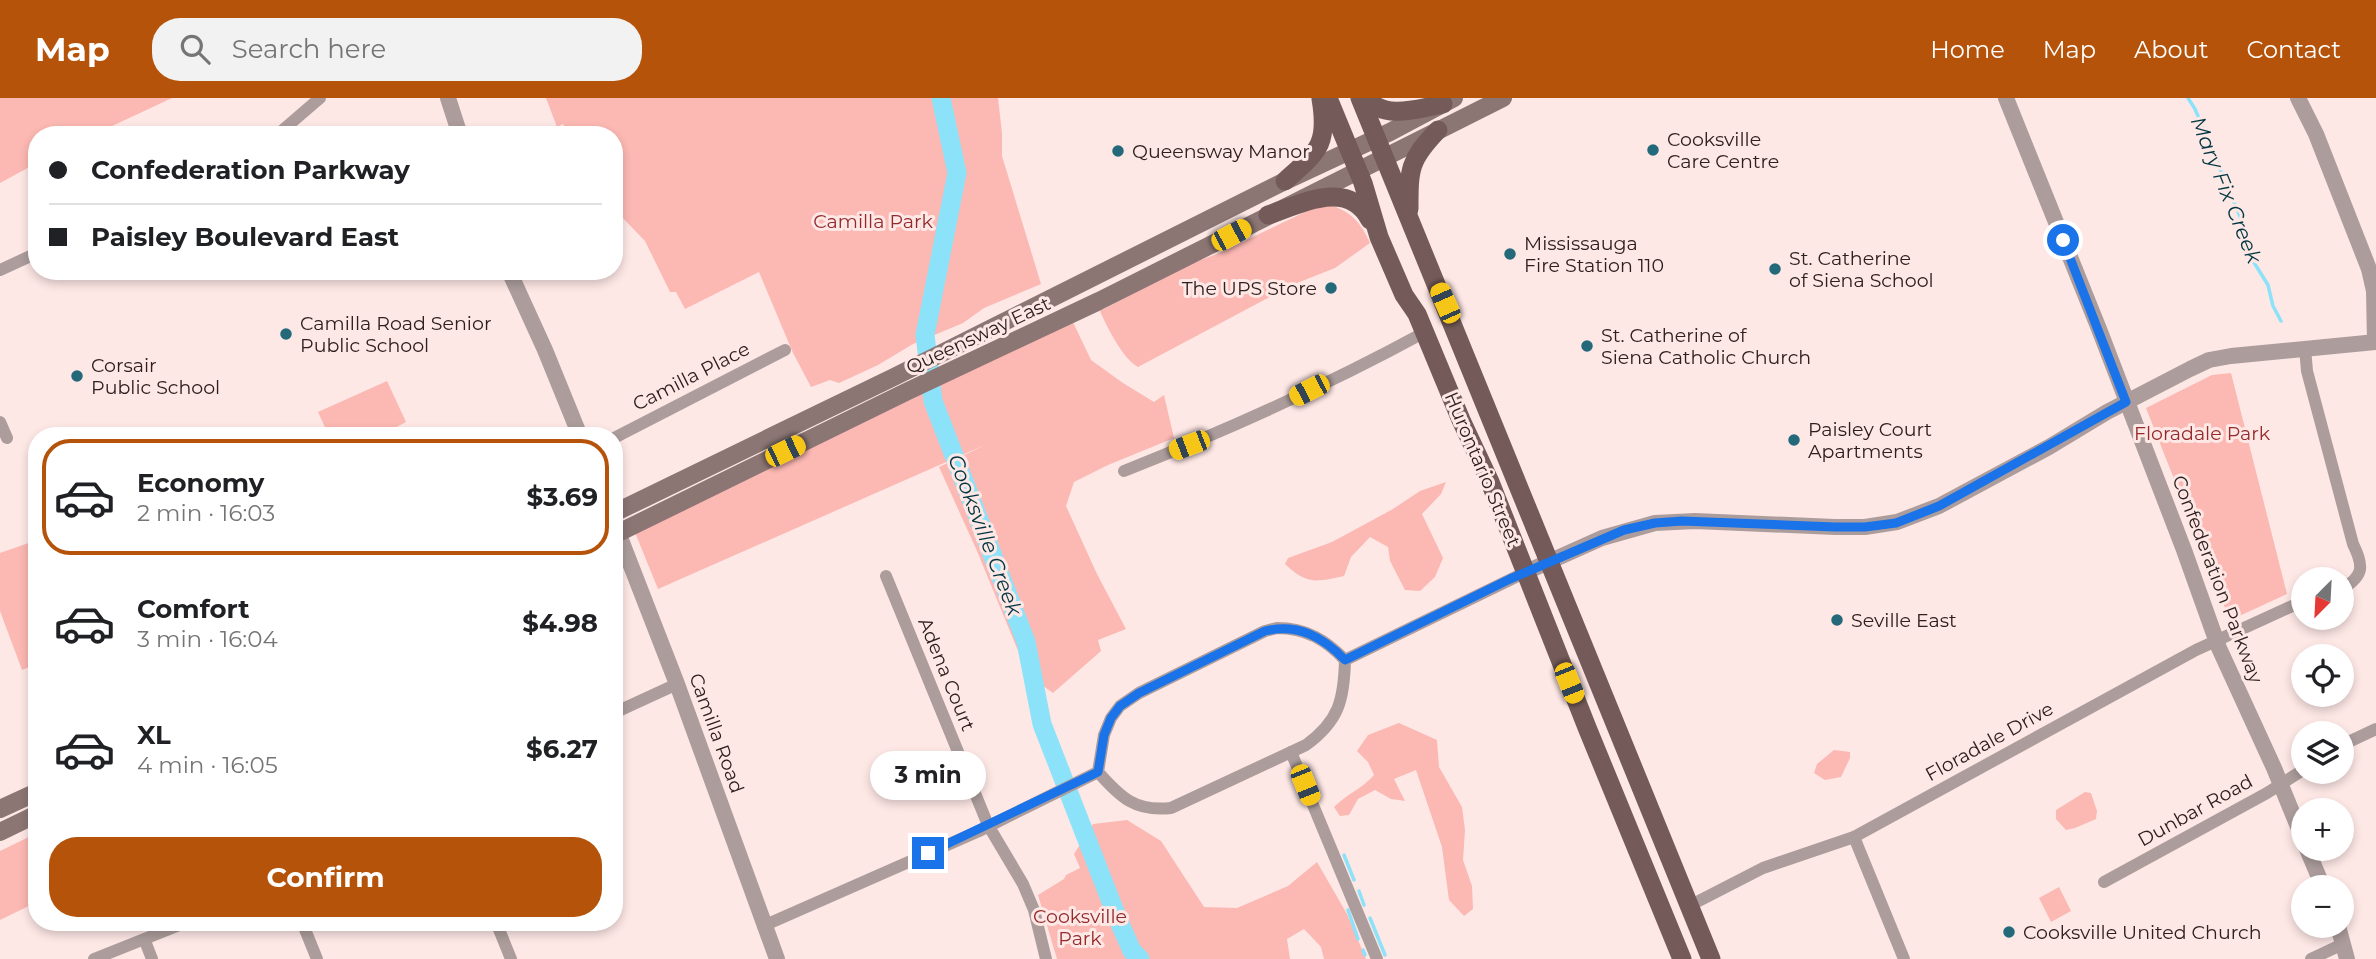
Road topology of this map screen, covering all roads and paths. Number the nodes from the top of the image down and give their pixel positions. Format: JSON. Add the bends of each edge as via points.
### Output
{"nodes":[{"id":1,"x":320,"y":98,"type":"edge"},
{"id":2,"x":448,"y":98,"type":"edge"},
{"id":3,"x":1321,"y":98,"type":"edge"},
{"id":4,"x":1328,"y":98,"type":"edge"},
{"id":5,"x":1360,"y":98,"type":"edge"},
{"id":6,"x":1367,"y":98,"type":"edge"},
{"id":7,"x":1503,"y":98,"type":"edge"},
{"id":8,"x":2006,"y":98,"type":"edge"},
{"id":9,"x":2298,"y":98,"type":"edge"},
{"id":10,"x":1448,"y":101,"type":"edge"},
{"id":11,"x":287,"y":126,"type":"edge"},
{"id":12,"x":457,"y":126,"type":"edge"},
{"id":13,"x":1438,"y":130,"type":"junction"},
{"id":14,"x":1377,"y":138,"type":"junction"},
{"id":15,"x":1350,"y":151,"type":"junction"},
{"id":16,"x":1385,"y":158,"type":"junction"},
{"id":17,"x":1358,"y":170,"type":"junction"},
{"id":18,"x":1285,"y":181,"type":"junction"},
{"id":19,"x":1268,"y":215,"type":"junction"},
{"id":20,"x":1408,"y":217,"type":"junction"},
{"id":21,"x":1379,"y":237,"type":"junction"},
{"id":22,"x":28,"y":257,"type":"edge"},
{"id":23,"x":0,"y":270,"type":"edge"},
{"id":24,"x":513,"y":280,"type":"edge"},
{"id":25,"x":1425,"y":332,"type":"junction"},
{"id":26,"x":2376,"y":342,"type":"edge"},
{"id":27,"x":2305,"y":348,"type":"junction"},
{"id":28,"x":785,"y":349,"type":"dead end"},
{"id":29,"x":2126,"y":402,"type":"junction"},
{"id":30,"x":0,"y":422,"type":"edge"},
{"id":31,"x":576,"y":427,"type":"edge"},
{"id":32,"x":623,"y":433,"type":"edge"},
{"id":33,"x":7,"y":438,"type":"dead end"},
{"id":34,"x":1124,"y":471,"type":"dead end"},
{"id":35,"x":623,"y":509,"type":"edge"},
{"id":36,"x":623,"y":527,"type":"edge"},
{"id":37,"x":623,"y":548,"type":"edge"},
{"id":38,"x":1550,"y":563,"type":"junction"},
{"id":39,"x":1527,"y":572,"type":"junction"},
{"id":40,"x":886,"y":576,"type":"dead end"},
{"id":41,"x":2354,"y":581,"type":"edge"},
{"id":42,"x":2291,"y":606,"type":"edge"},
{"id":43,"x":2217,"y":639,"type":"junction"},
{"id":44,"x":1345,"y":660,"type":"junction"},
{"id":45,"x":677,"y":684,"type":"junction"},
{"id":46,"x":623,"y":709,"type":"edge"},
{"id":47,"x":2376,"y":729,"type":"edge"},
{"id":48,"x":2354,"y":739,"type":"edge"},
{"id":49,"x":1291,"y":752,"type":"junction"},
{"id":50,"x":1093,"y":774,"type":"junction"},
{"id":51,"x":2291,"y":778,"type":"edge"},
{"id":52,"x":2281,"y":784,"type":"junction"},
{"id":53,"x":28,"y":796,"type":"edge"},
{"id":54,"x":0,"y":809,"type":"edge"},
{"id":55,"x":2291,"y":809,"type":"edge"},
{"id":56,"x":28,"y":818,"type":"edge"},
{"id":57,"x":988,"y":825,"type":"junction"},
{"id":58,"x":0,"y":832,"type":"edge"},
{"id":59,"x":1854,"y":837,"type":"junction"},
{"id":60,"x":2104,"y":882,"type":"dead end"},
{"id":61,"x":1689,"y":906,"type":"junction"},
{"id":62,"x":763,"y":926,"type":"junction"},
{"id":63,"x":167,"y":931,"type":"edge"},
{"id":64,"x":306,"y":931,"type":"edge"},
{"id":65,"x":499,"y":931,"type":"edge"},
{"id":66,"x":145,"y":941,"type":"junction"},
{"id":67,"x":2345,"y":951,"type":"edge"},
{"id":68,"x":94,"y":959,"type":"edge"},
{"id":69,"x":152,"y":959,"type":"edge"},
{"id":70,"x":317,"y":959,"type":"edge"},
{"id":71,"x":510,"y":959,"type":"edge"},
{"id":72,"x":777,"y":959,"type":"edge"},
{"id":73,"x":1046,"y":959,"type":"edge"},
{"id":74,"x":1377,"y":959,"type":"edge"},
{"id":75,"x":1682,"y":959,"type":"edge"},
{"id":76,"x":1711,"y":959,"type":"edge"},
{"id":77,"x":1904,"y":959,"type":"edge"},
{"id":78,"x":2311,"y":959,"type":"edge"}],
"edges":[{"from":1,"to":11,"type":"street"},
{"from":2,"to":12,"type":"street"},
{"from":3,"to":18,"type":"main road","via":[[1324,131],[1320,145]]},
{"from":4,"to":15,"type":"main road","name":"Hurontario Street"},
{"from":5,"to":14,"type":"main road","name":"Hurontario Street"},
{"from":6,"to":10,"type":"main road","via":[[1397,112]]},
{"from":7,"to":13,"type":"main road","name":"Queensway East"},
{"from":8,"to":29,"type":"street","name":"Confederation Parkway"},
{"from":9,"to":26,"type":"street","via":[[2369,269]]},
{"from":10,"to":14,"type":"main road","name":"Queensway East"},
{"from":13,"to":16,"type":"main road","name":"Queensway East"},
{"from":13,"to":20,"type":"main road","via":[[1412,164]]},
{"from":14,"to":15,"type":"main road","name":"Queensway East"},
{"from":14,"to":16,"type":"main road","name":"Hurontario Street"},
{"from":15,"to":17,"type":"main road","name":"Hurontario Street"},
{"from":15,"to":18,"type":"main road","name":"Queensway East"},
{"from":16,"to":17,"type":"main road","name":"Queensway East"},
{"from":16,"to":20,"type":"main road","name":"Hurontario Street"},
{"from":17,"to":19,"type":"main road","name":"Queensway East"},
{"from":17,"to":21,"type":"main road","name":"Hurontario Street"},
{"from":18,"to":35,"type":"main road","name":"Queensway East"},
{"from":19,"to":21,"type":"main road","via":[[1331,196],[1364,209]]},
{"from":19,"to":36,"type":"main road","name":"Queensway East","via":[[1099,301]]},
{"from":20,"to":38,"type":"main road","name":"Hurontario Street"},
{"from":21,"to":25,"type":"main road","name":"Hurontario Street"},
{"from":22,"to":23,"type":"street"},
{"from":24,"to":31,"type":"street"},
{"from":25,"to":34,"type":"street","via":[[1284,403]]},
{"from":25,"to":39,"type":"main road","name":"Hurontario Street"},
{"from":26,"to":27,"type":"street"},
{"from":27,"to":29,"type":"street","via":[[2209,360]]},
{"from":27,"to":41,"type":"street","via":[[2307,371],[2360,558],[2360,574]]},
{"from":28,"to":32,"type":"street","name":"Camilla Place"},
{"from":29,"to":38,"type":"street","via":[[1939,506],[1896,523],[1855,527],[1655,523],[1602,538]]},
{"from":29,"to":43,"type":"street","name":"Confederation Parkway"},
{"from":30,"to":33,"type":"street"},
{"from":37,"to":45,"type":"street","name":"Camilla Road"},
{"from":38,"to":39,"type":"street"},
{"from":38,"to":61,"type":"main road","name":"Hurontario Street"},
{"from":39,"to":44,"type":"street"},
{"from":39,"to":75,"type":"main road","name":"Hurontario Street"},
{"from":40,"to":57,"type":"street","name":"Adena Court"},
{"from":42,"to":43,"type":"street","name":"Floradale Drive"},
{"from":43,"to":52,"type":"street","name":"Confederation Parkway"},
{"from":43,"to":59,"type":"street","name":"Floradale Drive"},
{"from":44,"to":49,"type":"street","via":[[1341,700],[1334,718],[1319,735]]},
{"from":44,"to":50,"type":"street","via":[[1305,631],[1265,631],[1120,706],[1104,735]]},
{"from":45,"to":46,"type":"street"},
{"from":45,"to":62,"type":"street","name":"Camilla Road"},
{"from":47,"to":48,"type":"street"},
{"from":49,"to":50,"type":"street","via":[[1185,803],[1155,810],[1135,805]]},
{"from":49,"to":74,"type":"street"},
{"from":50,"to":57,"type":"street"},
{"from":51,"to":52,"type":"street","name":"Dunbar Road"},
{"from":52,"to":55,"type":"street","name":"Confederation Parkway"},
{"from":52,"to":60,"type":"street","name":"Dunbar Road"},
{"from":53,"to":54,"type":"main road"},
{"from":56,"to":58,"type":"main road"},
{"from":57,"to":62,"type":"street"},
{"from":57,"to":73,"type":"street","name":"Adena Court","via":[[1027,892]]},
{"from":59,"to":61,"type":"street","name":"Floradale Drive","via":[[1763,868]]},
{"from":59,"to":77,"type":"street"},
{"from":61,"to":76,"type":"main road","name":"Hurontario Street"},
{"from":62,"to":72,"type":"street","name":"Camilla Road"},
{"from":63,"to":66,"type":"street"},
{"from":64,"to":70,"type":"street"},
{"from":65,"to":71,"type":"street"},
{"from":66,"to":68,"type":"street"},
{"from":66,"to":69,"type":"street"},
{"from":67,"to":78,"type":"street"}]}
